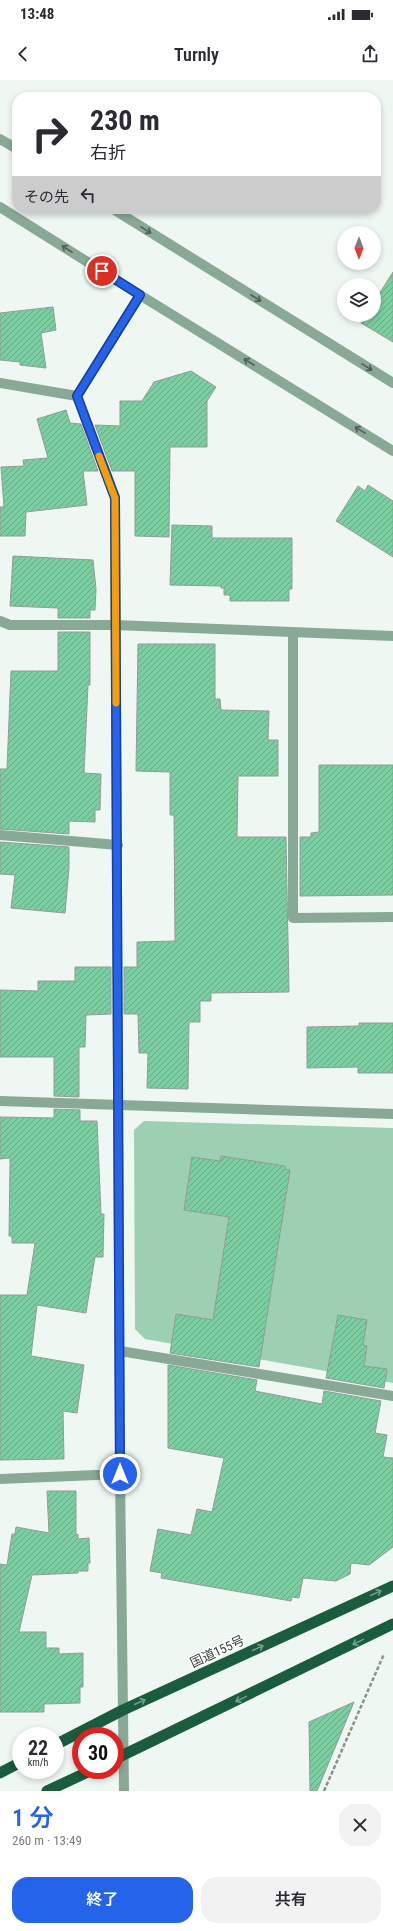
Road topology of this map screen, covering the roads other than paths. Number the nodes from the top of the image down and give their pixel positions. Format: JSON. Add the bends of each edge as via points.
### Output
{"nodes":[{"id":1,"x":0,"y":139,"type":"edge"},
{"id":2,"x":12,"y":146,"type":"edge"},
{"id":3,"x":0,"y":207,"type":"edge"},
{"id":4,"x":121,"y":214,"type":"edge"},
{"id":5,"x":140,"y":295,"type":"junction"},
{"id":6,"x":0,"y":383,"type":"edge"},
{"id":7,"x":393,"y":383,"type":"edge"},
{"id":8,"x":77,"y":396,"type":"junction"},
{"id":9,"x":393,"y":451,"type":"edge"},
{"id":10,"x":0,"y":621,"type":"edge"},
{"id":11,"x":115,"y":625,"type":"junction"},
{"id":12,"x":292,"y":633,"type":"junction"},
{"id":13,"x":393,"y":636,"type":"edge"},
{"id":14,"x":0,"y":834,"type":"edge"},
{"id":15,"x":118,"y":845,"type":"junction"},
{"id":16,"x":393,"y":917,"type":"edge"},
{"id":17,"x":0,"y":1101,"type":"edge"},
{"id":18,"x":119,"y":1104,"type":"junction"},
{"id":19,"x":393,"y":1114,"type":"edge"},
{"id":20,"x":120,"y":1351,"type":"junction"},
{"id":21,"x":393,"y":1396,"type":"edge"},
{"id":22,"x":120,"y":1474,"type":"junction"},
{"id":23,"x":0,"y":1479,"type":"edge"},
{"id":24,"x":393,"y":1586,"type":"edge"},
{"id":25,"x":393,"y":1624,"type":"edge"},
{"id":26,"x":123,"y":1710,"type":"junction"},
{"id":27,"x":122,"y":1727,"type":"edge"},
{"id":28,"x":64,"y":1740,"type":"edge"},
{"id":29,"x":124,"y":1755,"type":"edge"},
{"id":30,"x":12,"y":1767,"type":"edge"},
{"id":31,"x":0,"y":1773,"type":"edge"},
{"id":32,"x":73,"y":1779,"type":"edge"},
{"id":33,"x":122,"y":1779,"type":"edge"},
{"id":34,"x":47,"y":1791,"type":"edge"},
{"id":35,"x":124,"y":1791,"type":"edge"}],
"edges":[{"from":1,"to":2,"type":"street"},
{"from":5,"to":3,"type":"street","one_way":true},
{"from":4,"to":7,"type":"street","one_way":true},
{"from":5,"to":8,"type":"street"},
{"from":9,"to":5,"type":"street","one_way":true},
{"from":6,"to":8,"type":"street"},
{"from":8,"to":11,"type":"street","via":[[115,498]]},
{"from":10,"to":11,"type":"street","via":[[10,625]]},
{"from":11,"to":12,"type":"street"},
{"from":11,"to":15,"type":"street"},
{"from":12,"to":13,"type":"street"},
{"from":12,"to":16,"type":"street","via":[[292,918]]},
{"from":14,"to":15,"type":"street"},
{"from":15,"to":18,"type":"street"},
{"from":17,"to":18,"type":"street"},
{"from":18,"to":19,"type":"street"},
{"from":18,"to":20,"type":"street"},
{"from":20,"to":21,"type":"street"},
{"from":20,"to":22,"type":"street"},
{"from":22,"to":23,"type":"street"},
{"from":22,"to":26,"type":"street"},
{"from":26,"to":24,"type":"highway","name":"国道155号","one_way":true},
{"from":25,"to":29,"type":"highway","one_way":true},
{"from":26,"to":27,"type":"street"},
{"from":26,"to":28,"type":"highway","name":"国道155号"},
{"from":30,"to":31,"type":"highway"},
{"from":32,"to":34,"type":"highway"},
{"from":33,"to":35,"type":"street"}]}
